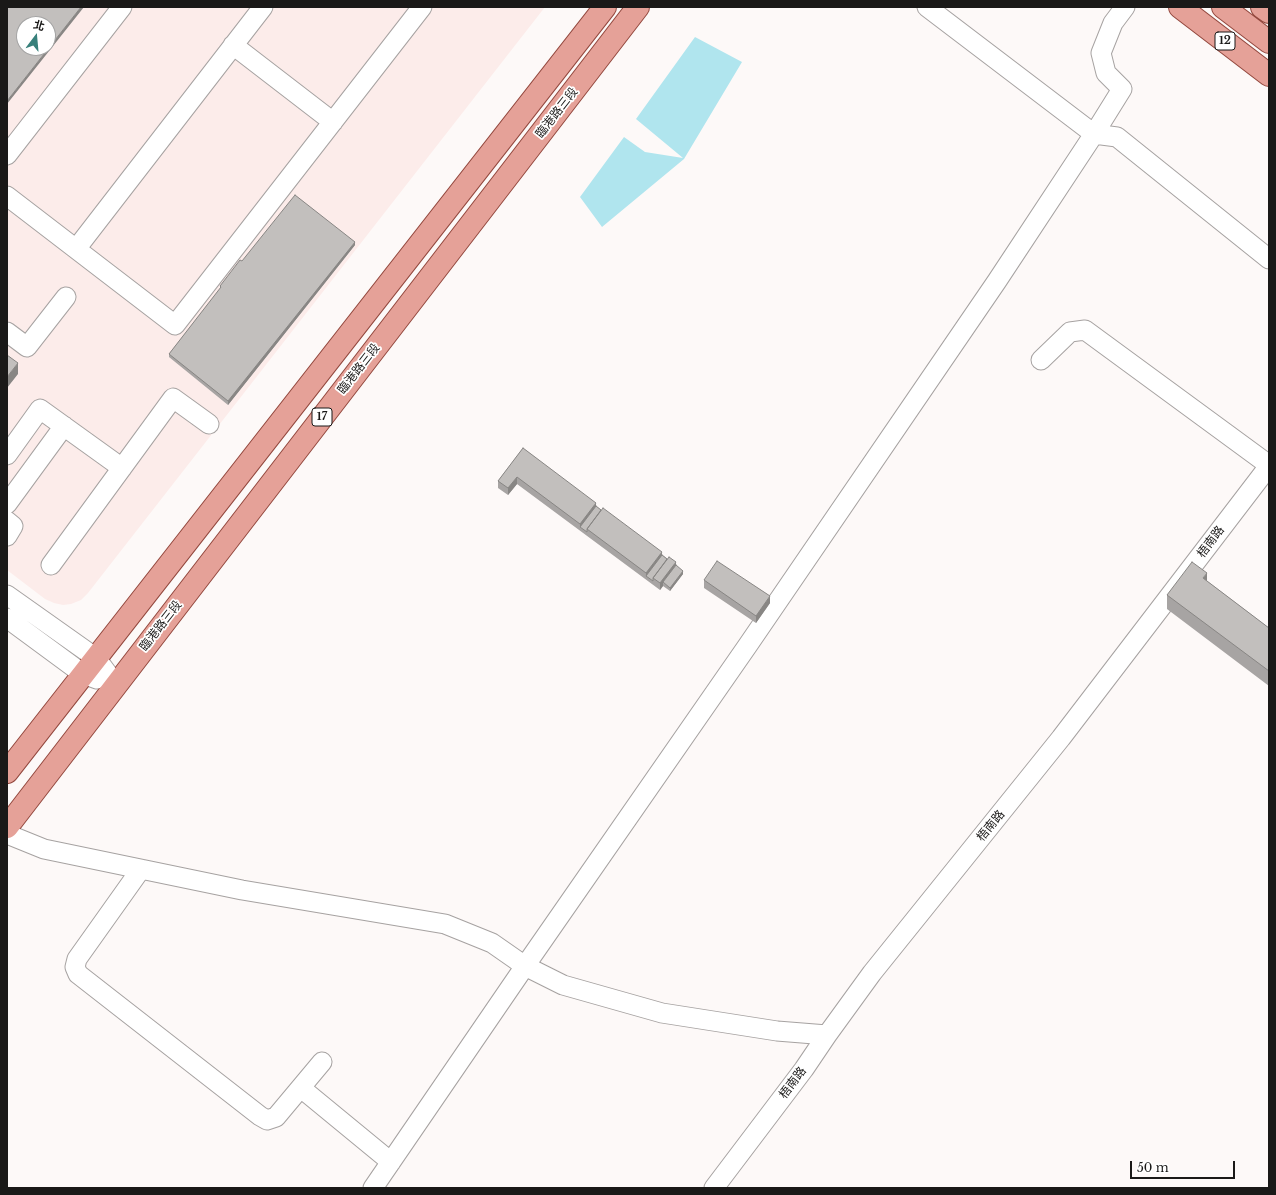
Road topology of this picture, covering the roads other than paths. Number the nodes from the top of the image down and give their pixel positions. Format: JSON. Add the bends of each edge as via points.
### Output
{"nodes":[{"id":1,"x":122,"y":7,"type":"edge"},
{"id":2,"x":422,"y":7,"type":"edge"},
{"id":3,"x":605,"y":7,"type":"edge"},
{"id":4,"x":638,"y":7,"type":"edge"},
{"id":5,"x":926,"y":7,"type":"edge"},
{"id":6,"x":1125,"y":7,"type":"edge"},
{"id":7,"x":1180,"y":7,"type":"edge"},
{"id":8,"x":1223,"y":7,"type":"edge"},
{"id":9,"x":1262,"y":7,"type":"edge"},
{"id":10,"x":256,"y":9,"type":"edge"},
{"id":11,"x":1269,"y":12,"type":"edge"},
{"id":12,"x":1269,"y":42,"type":"edge"},
{"id":13,"x":234,"y":45,"type":"junction"},
{"id":14,"x":1269,"y":75,"type":"edge"},
{"id":15,"x":333,"y":122,"type":"junction"},
{"id":16,"x":1094,"y":134,"type":"junction"},
{"id":17,"x":7,"y":155,"type":"edge"},
{"id":18,"x":7,"y":196,"type":"edge"},
{"id":19,"x":76,"y":249,"type":"junction"},
{"id":20,"x":1269,"y":260,"type":"edge"},
{"id":21,"x":66,"y":297,"type":"dead end"},
{"id":22,"x":7,"y":332,"type":"edge"},
{"id":23,"x":1041,"y":360,"type":"dead end"},
{"id":24,"x":209,"y":424,"type":"dead end"},
{"id":25,"x":64,"y":426,"type":"junction"},
{"id":26,"x":7,"y":454,"type":"edge"},
{"id":27,"x":1269,"y":465,"type":"edge"},
{"id":28,"x":122,"y":468,"type":"junction"},
{"id":29,"x":8,"y":500,"type":"edge"},
{"id":30,"x":7,"y":522,"type":"edge"},
{"id":31,"x":7,"y":536,"type":"edge"},
{"id":32,"x":51,"y":565,"type":"dead end"},
{"id":33,"x":7,"y":595,"type":"edge"},
{"id":34,"x":7,"y":618,"type":"edge"},
{"id":35,"x":89,"y":666,"type":"junction"},
{"id":36,"x":116,"y":685,"type":"junction"},
{"id":37,"x":7,"y":772,"type":"edge"},
{"id":38,"x":7,"y":827,"type":"edge"},
{"id":39,"x":7,"y":834,"type":"edge"},
{"id":40,"x":141,"y":869,"type":"junction"},
{"id":41,"x":525,"y":966,"type":"junction"},
{"id":42,"x":827,"y":1034,"type":"junction"},
{"id":43,"x":322,"y":1062,"type":"dead end"},
{"id":44,"x":301,"y":1088,"type":"junction"},
{"id":45,"x":391,"y":1162,"type":"junction"},
{"id":46,"x":373,"y":1188,"type":"edge"},
{"id":47,"x":714,"y":1188,"type":"edge"}],
"edges":[{"from":1,"to":17,"type":"street"},
{"from":2,"to":15,"type":"street"},
{"from":3,"to":35,"type":"main road","number":"17"},
{"from":4,"to":36,"type":"main road","name":"臨港路三段","number":"17"},
{"from":5,"to":16,"type":"street"},
{"from":6,"to":16,"type":"street","via":[[1113,23],[1101,53],[1106,73],[1122,90]]},
{"from":7,"to":14,"type":"main road","number":"12"},
{"from":8,"to":12,"type":"main road","number":"12"},
{"from":9,"to":11,"type":"main road"},
{"from":10,"to":13,"type":"street"},
{"from":13,"to":15,"type":"street"},
{"from":13,"to":19,"type":"street"},
{"from":15,"to":19,"type":"street","via":[[175,326]]},
{"from":16,"to":20,"type":"street","via":[[1117,137]]},
{"from":16,"to":41,"type":"street","via":[[997,281]]},
{"from":18,"to":19,"type":"street"},
{"from":21,"to":22,"type":"street","via":[[27,347]]},
{"from":23,"to":27,"type":"street","via":[[1070,332],[1085,330]]},
{"from":24,"to":28,"type":"street","via":[[173,398]]},
{"from":25,"to":26,"type":"street","via":[[40,409]]},
{"from":25,"to":28,"type":"street"},
{"from":25,"to":29,"type":"street"},
{"from":27,"to":42,"type":"street","name":"梧南路","via":[[1061,738],[872,973]]},
{"from":28,"to":32,"type":"street"},
{"from":30,"to":31,"type":"street","via":[[13,526]]},
{"from":33,"to":35,"type":"street"},
{"from":34,"to":35,"type":"street"},
{"from":35,"to":36,"type":"street"},
{"from":35,"to":37,"type":"main road","number":"17"},
{"from":36,"to":38,"type":"main road","name":"臨港路三段","number":"17"},
{"from":39,"to":40,"type":"street","via":[[44,849]]},
{"from":40,"to":41,"type":"street","via":[[242,890],[445,924],[492,943]]},
{"from":40,"to":44,"type":"street","via":[[77,959],[75,967],[78,974],[267,1120],[276,1117]]},
{"from":41,"to":42,"type":"street","via":[[563,985],[662,1013],[777,1031]]},
{"from":41,"to":45,"type":"street"},
{"from":42,"to":47,"type":"street","name":"梧南路","via":[[804,1069]]},
{"from":43,"to":44,"type":"street"},
{"from":44,"to":45,"type":"street"},
{"from":45,"to":46,"type":"street"}]}
